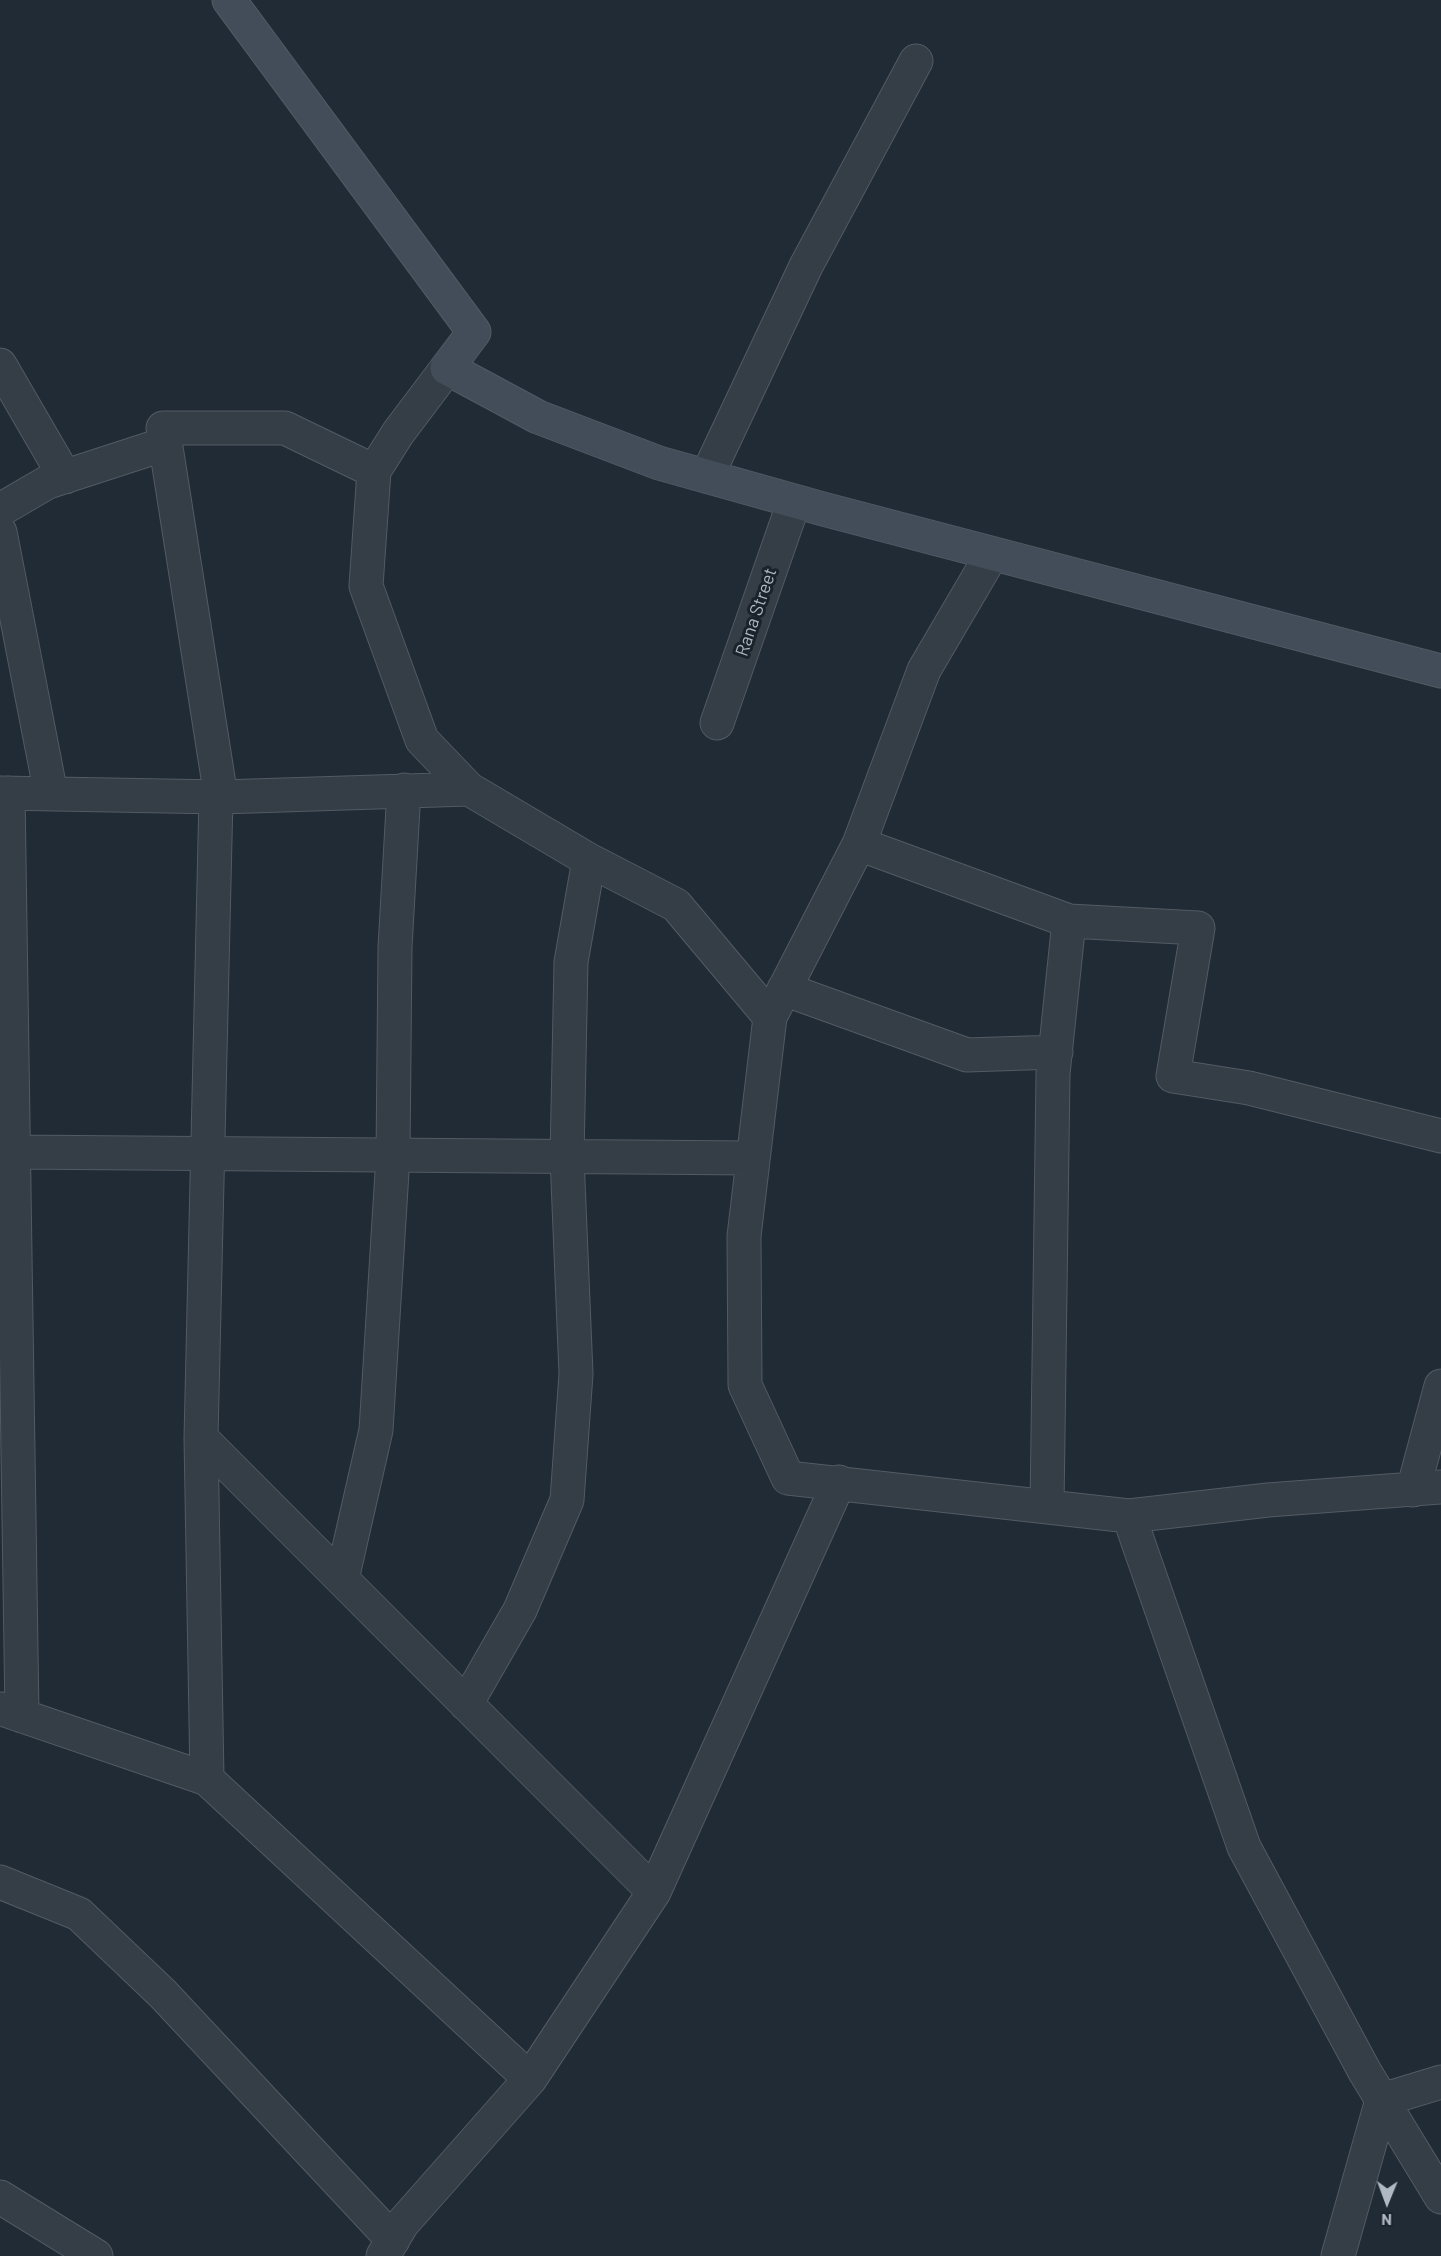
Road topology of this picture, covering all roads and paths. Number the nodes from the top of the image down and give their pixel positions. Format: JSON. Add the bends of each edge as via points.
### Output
{"nodes":[{"id":1,"x":229,"y":0,"type":"edge"},
{"id":2,"x":916,"y":62,"type":"dead end"},
{"id":3,"x":0,"y":366,"type":"edge"},
{"id":4,"x":447,"y":368,"type":"junction"},
{"id":5,"x":165,"y":444,"type":"junction"},
{"id":6,"x":374,"y":471,"type":"junction"},
{"id":7,"x":707,"y":476,"type":"junction"},
{"id":8,"x":65,"y":477,"type":"junction"},
{"id":9,"x":794,"y":502,"type":"junction"},
{"id":10,"x":0,"y":510,"type":"edge"},
{"id":11,"x":0,"y":532,"type":"edge"},
{"id":12,"x":992,"y":554,"type":"junction"},
{"id":13,"x":1441,"y":671,"type":"edge"},
{"id":14,"x":717,"y":723,"type":"dead end"},
{"id":15,"x":469,"y":789,"type":"junction"},
{"id":16,"x":404,"y":790,"type":"junction"},
{"id":17,"x":4,"y":793,"type":"edge"},
{"id":18,"x":51,"y":794,"type":"junction"},
{"id":19,"x":218,"y":797,"type":"junction"},
{"id":20,"x":859,"y":844,"type":"junction"},
{"id":21,"x":589,"y":860,"type":"junction"},
{"id":22,"x":1069,"y":921,"type":"junction"},
{"id":23,"x":777,"y":1003,"type":"junction"},
{"id":24,"x":1056,"y":1052,"type":"junction"},
{"id":25,"x":1441,"y":1136,"type":"edge"},
{"id":26,"x":14,"y":1152,"type":"junction"},
{"id":27,"x":207,"y":1155,"type":"junction"},
{"id":28,"x":393,"y":1156,"type":"junction"},
{"id":29,"x":567,"y":1157,"type":"junction"},
{"id":30,"x":753,"y":1158,"type":"junction"},
{"id":31,"x":1441,"y":1386,"type":"edge"},
{"id":32,"x":201,"y":1438,"type":"junction"},
{"id":33,"x":839,"y":1482,"type":"junction"},
{"id":34,"x":1427,"y":1489,"type":"edge"},
{"id":35,"x":1047,"y":1508,"type":"junction"},
{"id":36,"x":1129,"y":1516,"type":"junction"},
{"id":37,"x":342,"y":1579,"type":"junction"},
{"id":38,"x":466,"y":1704,"type":"junction"},
{"id":39,"x":11,"y":1712,"type":"edge"},
{"id":40,"x":207,"y":1779,"type":"junction"},
{"id":41,"x":0,"y":1882,"type":"edge"},
{"id":42,"x":654,"y":1892,"type":"junction"},
{"id":43,"x":530,"y":2079,"type":"junction"},
{"id":44,"x":1441,"y":2082,"type":"edge"},
{"id":45,"x":1382,"y":2100,"type":"junction"},
{"id":46,"x":0,"y":2197,"type":"edge"},
{"id":47,"x":1441,"y":2197,"type":"edge"},
{"id":48,"x":388,"y":2248,"type":"edge"},
{"id":49,"x":96,"y":2256,"type":"edge"},
{"id":50,"x":1338,"y":2256,"type":"edge"}],
"edges":[{"from":1,"to":4,"type":"street","via":[[474,332]]},
{"from":2,"to":7,"type":"street","via":[[806,266]]},
{"from":3,"to":8,"type":"street"},
{"from":4,"to":6,"type":"street"},
{"from":4,"to":7,"type":"street","via":[[538,417],[659,463]]},
{"from":5,"to":6,"type":"street","via":[[163,428],[285,428]]},
{"from":5,"to":8,"type":"street"},
{"from":5,"to":19,"type":"street"},
{"from":6,"to":15,"type":"street","via":[[366,586],[422,740]]},
{"from":7,"to":9,"type":"street"},
{"from":8,"to":10,"type":"street","via":[[48,482]]},
{"from":9,"to":12,"type":"street"},
{"from":9,"to":14,"type":"street","name":"Rana Street"},
{"from":11,"to":18,"type":"street"},
{"from":12,"to":13,"type":"street"},
{"from":12,"to":20,"type":"street","via":[[924,670]]},
{"from":15,"to":16,"type":"street"},
{"from":15,"to":21,"type":"street"},
{"from":16,"to":19,"type":"street"},
{"from":16,"to":28,"type":"street","via":[[395,947]]},
{"from":17,"to":18,"type":"street"},
{"from":17,"to":26,"type":"street"},
{"from":18,"to":19,"type":"street"},
{"from":19,"to":27,"type":"street"},
{"from":20,"to":22,"type":"street"},
{"from":20,"to":23,"type":"street"},
{"from":21,"to":23,"type":"street","via":[[676,906]]},
{"from":21,"to":29,"type":"street","via":[[570,962]]},
{"from":22,"to":24,"type":"street"},
{"from":22,"to":25,"type":"street","via":[[1198,928],[1173,1076],[1249,1088]]},
{"from":23,"to":24,"type":"street","via":[[967,1055]]},
{"from":23,"to":30,"type":"street"},
{"from":24,"to":35,"type":"street"},
{"from":26,"to":27,"type":"street"},
{"from":26,"to":39,"type":"street"},
{"from":27,"to":28,"type":"street"},
{"from":27,"to":32,"type":"street"},
{"from":28,"to":29,"type":"street"},
{"from":28,"to":37,"type":"street","via":[[376,1430]]},
{"from":29,"to":30,"type":"street"},
{"from":29,"to":38,"type":"street","via":[[576,1374],[567,1500],[520,1610]]},
{"from":30,"to":33,"type":"street","via":[[744,1236],[745,1385],[788,1478]]},
{"from":31,"to":34,"type":"street"},
{"from":32,"to":37,"type":"street"},
{"from":32,"to":40,"type":"street"},
{"from":33,"to":35,"type":"street"},
{"from":33,"to":42,"type":"street"},
{"from":34,"to":36,"type":"street","via":[[1268,1500]]},
{"from":35,"to":36,"type":"street"},
{"from":36,"to":45,"type":"street","via":[[1244,1847]]},
{"from":37,"to":38,"type":"street"},
{"from":38,"to":42,"type":"street"},
{"from":39,"to":40,"type":"street"},
{"from":40,"to":43,"type":"street"},
{"from":41,"to":48,"type":"street","via":[[79,1914],[163,1994]]},
{"from":42,"to":43,"type":"street"},
{"from":43,"to":48,"type":"street","via":[[402,2224]]},
{"from":44,"to":45,"type":"street"},
{"from":45,"to":47,"type":"street"},
{"from":45,"to":50,"type":"street"},
{"from":46,"to":49,"type":"street"}]}
